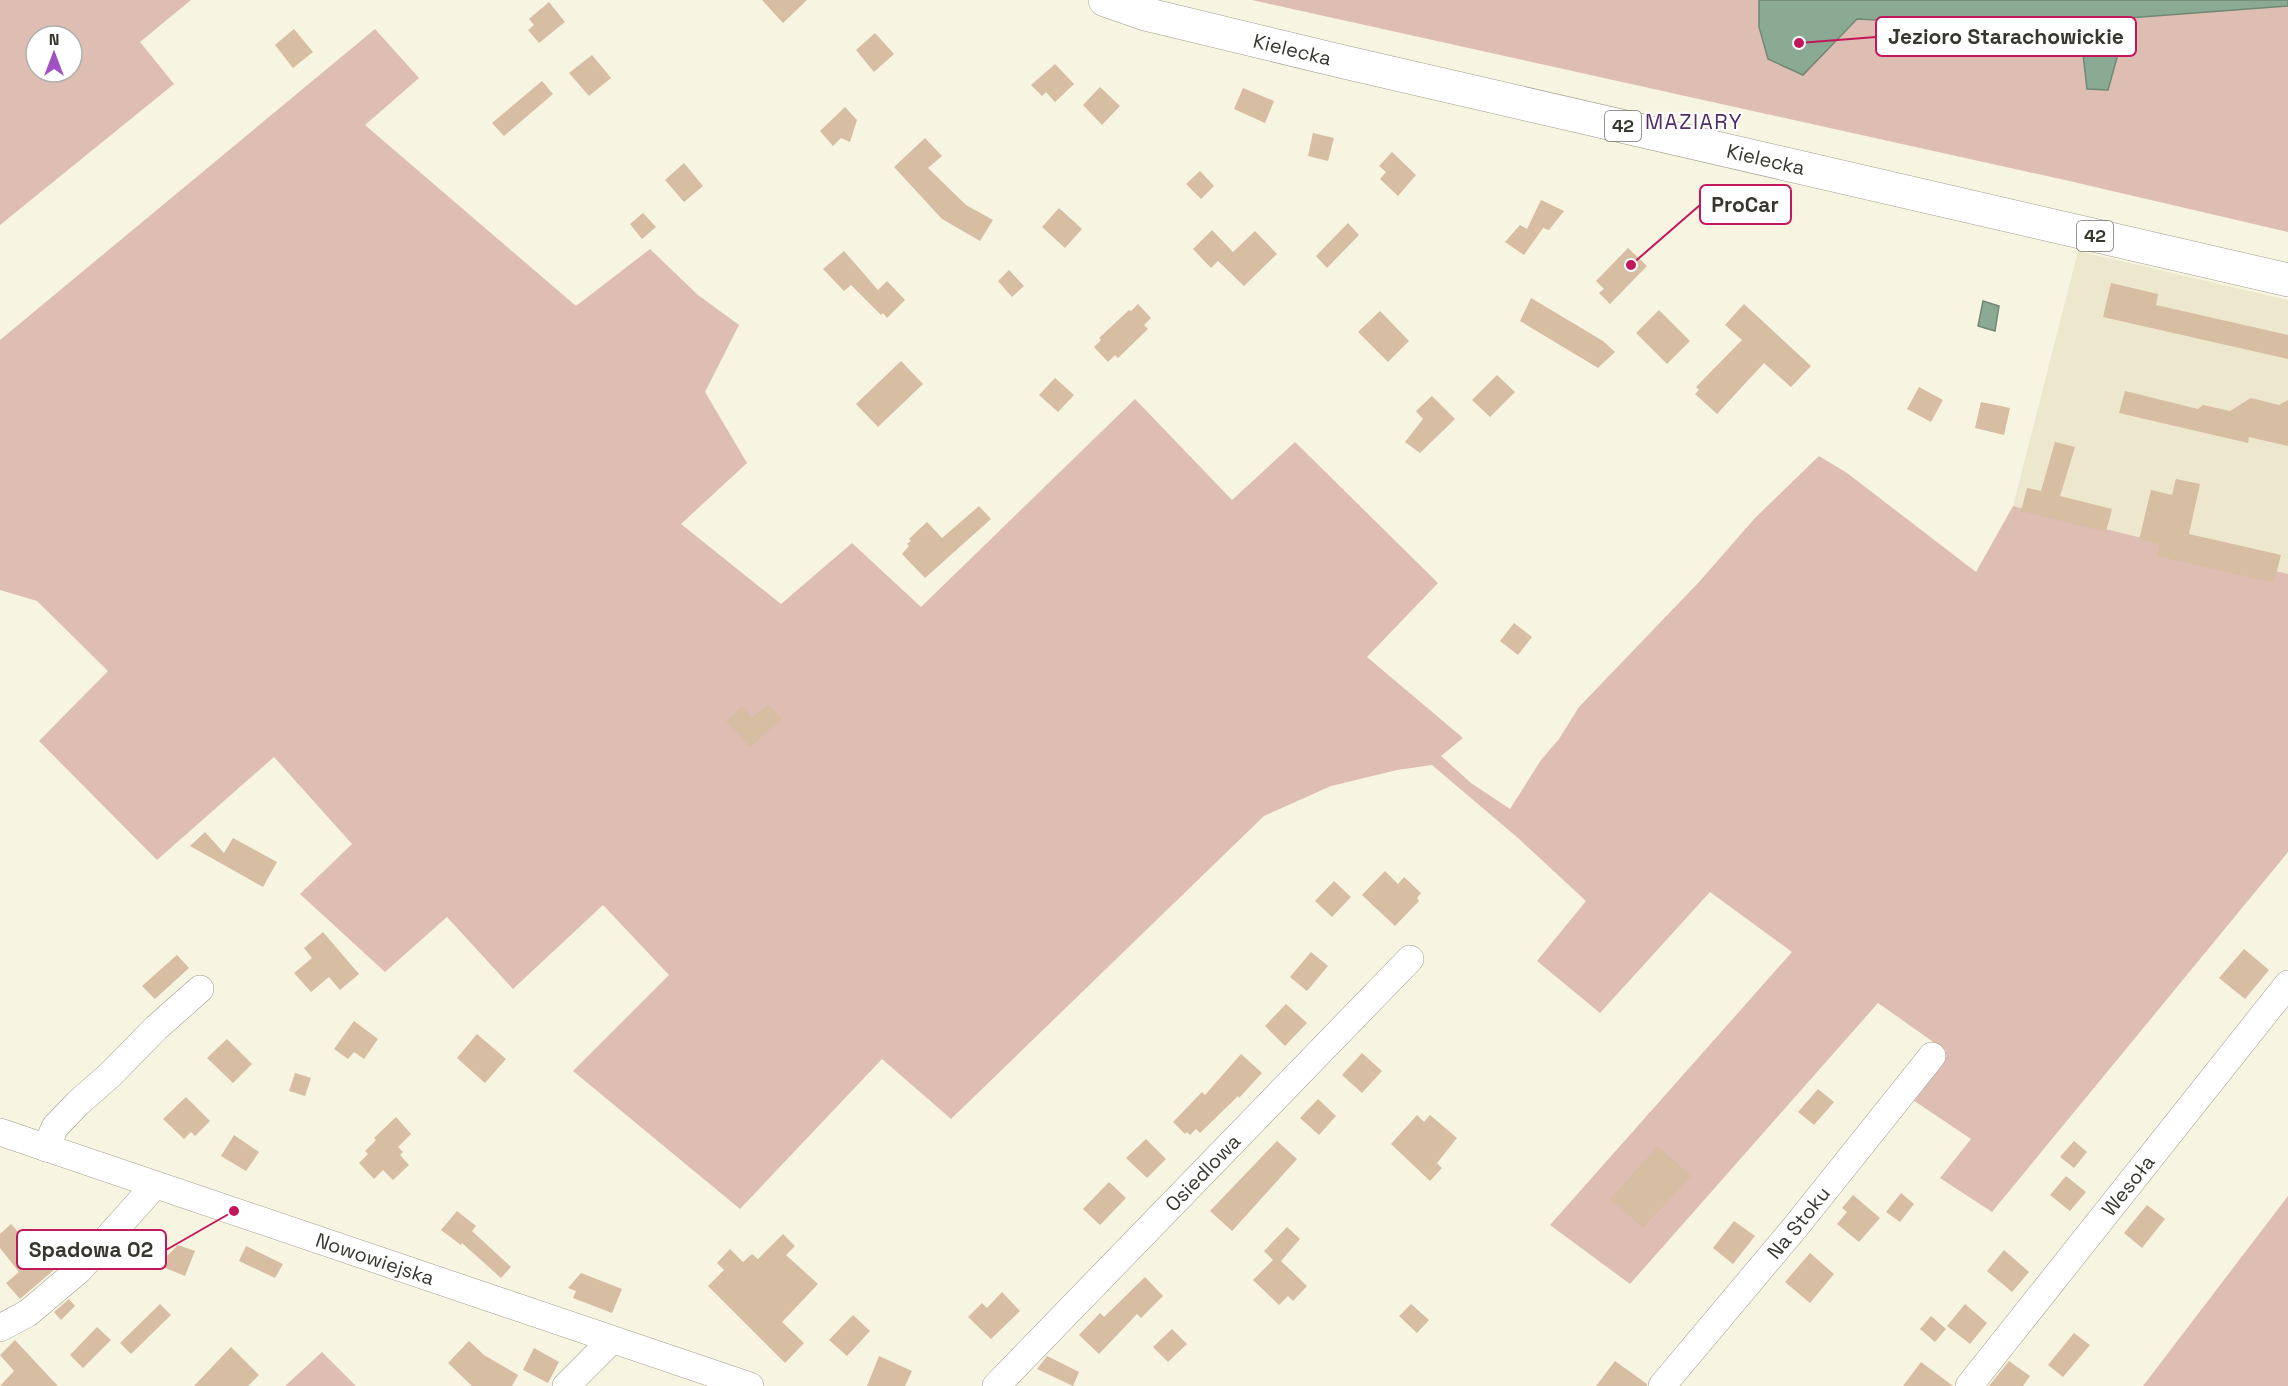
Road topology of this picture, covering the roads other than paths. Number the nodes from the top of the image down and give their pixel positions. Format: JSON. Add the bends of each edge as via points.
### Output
{"nodes":[{"id":1,"x":1106,"y":0,"type":"edge"},
{"id":2,"x":2288,"y":280,"type":"edge"},
{"id":3,"x":1410,"y":959,"type":"dead end"},
{"id":4,"x":2288,"y":984,"type":"edge"},
{"id":5,"x":200,"y":989,"type":"dead end"},
{"id":6,"x":1932,"y":1056,"type":"dead end"},
{"id":7,"x":0,"y":1132,"type":"edge"},
{"id":8,"x":46,"y":1148,"type":"junction"},
{"id":9,"x":155,"y":1185,"type":"junction"},
{"id":10,"x":0,"y":1328,"type":"edge"},
{"id":11,"x":612,"y":1340,"type":"junction"},
{"id":12,"x":566,"y":1386,"type":"edge"},
{"id":13,"x":750,"y":1386,"type":"edge"},
{"id":14,"x":996,"y":1386,"type":"edge"},
{"id":15,"x":1662,"y":1386,"type":"edge"},
{"id":16,"x":1969,"y":1386,"type":"edge"}],
"edges":[{"from":1,"to":2,"type":"main road","name":"Kielecka","number":"42","via":[[1145,14],[1332,59]]},
{"from":3,"to":14,"type":"street","name":"Osiedlowa"},
{"from":4,"to":16,"type":"street","name":"Wesoła"},
{"from":5,"to":8,"type":"street","via":[[78,1103],[55,1127]]},
{"from":6,"to":15,"type":"street","name":"Na Stoku"},
{"from":7,"to":8,"type":"street","name":"Nowowiejska"},
{"from":8,"to":9,"type":"street","name":"Nowowiejska"},
{"from":9,"to":10,"type":"street","via":[[79,1270],[28,1313]]},
{"from":9,"to":11,"type":"street","name":"Nowowiejska"},
{"from":11,"to":12,"type":"street"},
{"from":11,"to":13,"type":"street","name":"Nowowiejska"}]}
